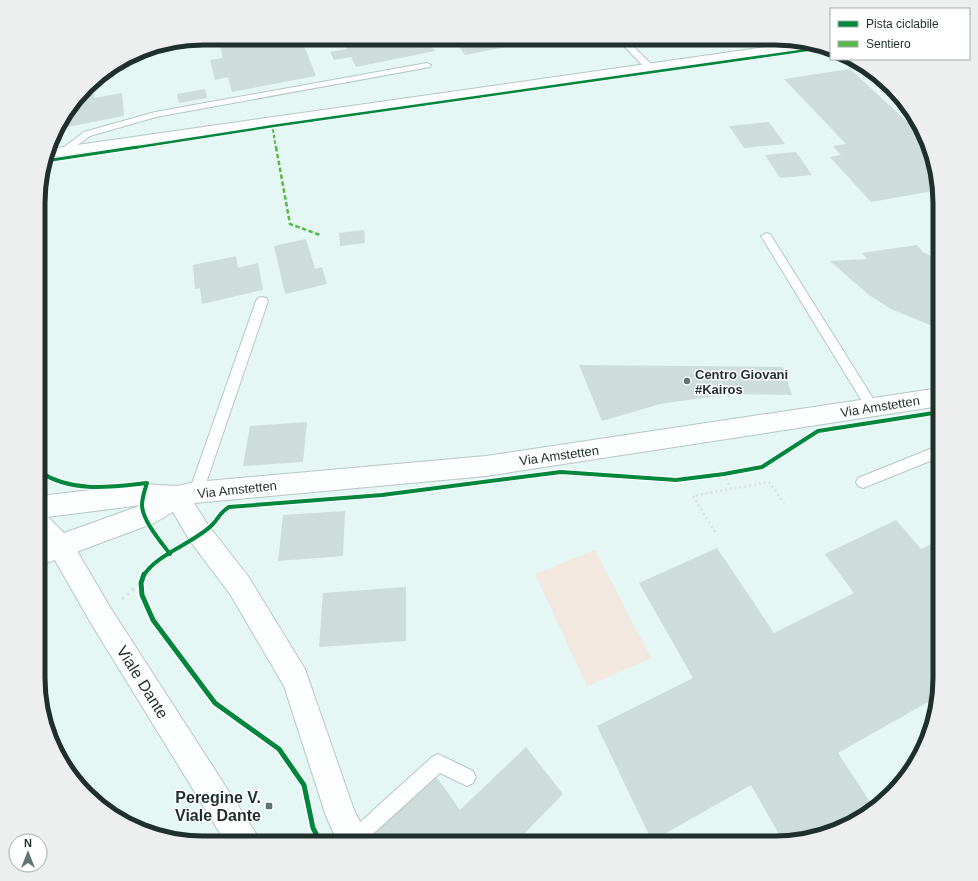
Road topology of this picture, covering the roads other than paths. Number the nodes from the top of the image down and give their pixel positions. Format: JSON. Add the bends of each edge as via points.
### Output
{"nodes":[{"id":1,"x":627,"y":45,"type":"edge"},
{"id":2,"x":799,"y":47,"type":"edge"},
{"id":3,"x":427,"y":65,"type":"dead end"},
{"id":4,"x":650,"y":68,"type":"junction"},
{"id":5,"x":54,"y":153,"type":"edge"},
{"id":6,"x":766,"y":236,"type":"dead end"},
{"id":7,"x":262,"y":300,"type":"dead end"},
{"id":8,"x":933,"y":398,"type":"edge"},
{"id":9,"x":872,"y":407,"type":"junction"},
{"id":10,"x":933,"y":454,"type":"edge"},
{"id":11,"x":863,"y":482,"type":"dead end"},
{"id":12,"x":187,"y":494,"type":"junction"},
{"id":13,"x":45,"y":506,"type":"edge"},
{"id":14,"x":45,"y":538,"type":"edge"},
{"id":15,"x":50,"y":550,"type":"edge"},
{"id":16,"x":467,"y":777,"type":"dead end"},
{"id":17,"x":240,"y":836,"type":"edge"},
{"id":18,"x":351,"y":836,"type":"edge"},
{"id":19,"x":359,"y":836,"type":"edge"}],
"edges":[{"from":1,"to":4,"type":"lane"},
{"from":2,"to":4,"type":"street"},
{"from":3,"to":5,"type":"lane","via":[[155,116],[87,134]]},
{"from":4,"to":5,"type":"street"},
{"from":6,"to":9,"type":"lane"},
{"from":7,"to":12,"type":"lane"},
{"from":8,"to":9,"type":"street","name":"Via Amstetten"},
{"from":9,"to":12,"type":"street","name":"Via Amstetten","via":[[486,466]]},
{"from":10,"to":11,"type":"lane"},
{"from":12,"to":13,"type":"street","name":"Via Amstetten","via":[[144,494]]},
{"from":12,"to":15,"type":"street","name":"Via Amstetten","via":[[146,515]]},
{"from":12,"to":18,"type":"street","via":[[199,533],[239,585],[295,679],[341,816]]},
{"from":14,"to":15,"type":"street","name":"Viale Dante"},
{"from":15,"to":17,"type":"street","name":"Viale Dante","via":[[102,616]]},
{"from":16,"to":19,"type":"lane","via":[[438,763]]}]}
